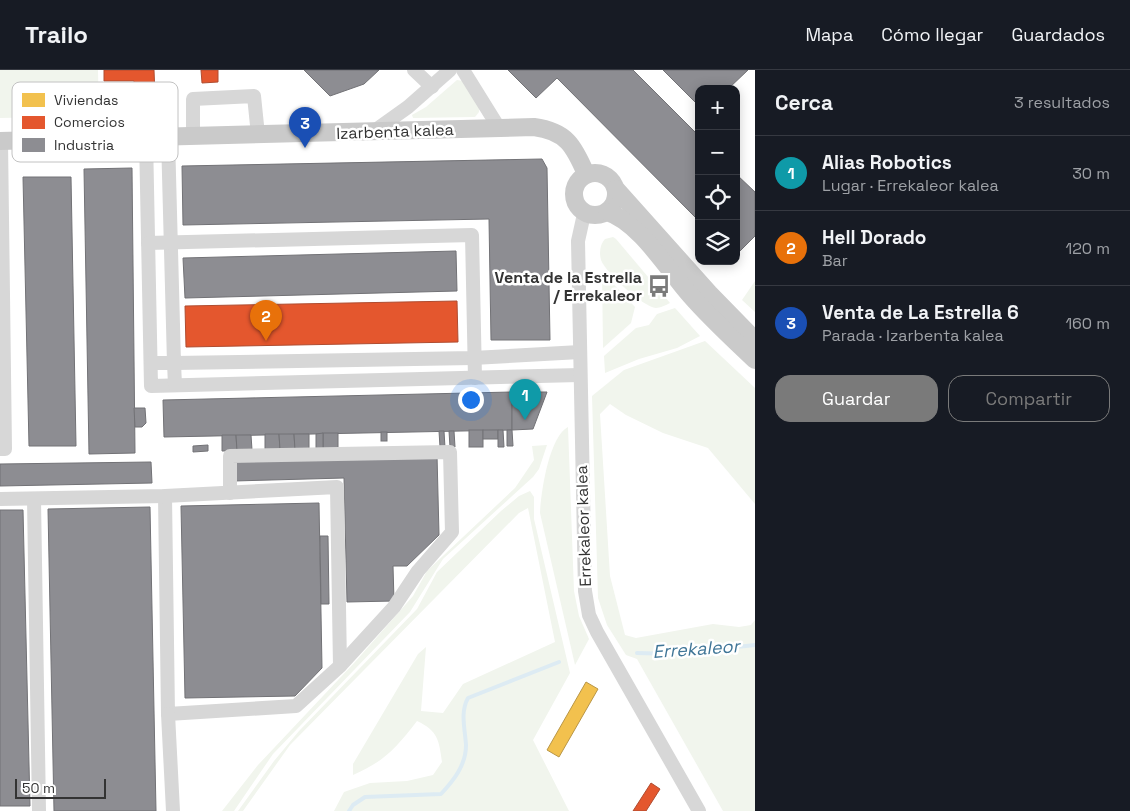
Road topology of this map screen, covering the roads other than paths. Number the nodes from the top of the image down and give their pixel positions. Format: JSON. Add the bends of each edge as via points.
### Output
{"nodes":[{"id":1,"x":414,"y":70,"type":"edge"},
{"id":2,"x":450,"y":70,"type":"edge"},
{"id":3,"x":464,"y":70,"type":"edge"},
{"id":4,"x":432,"y":87,"type":"junction"},
{"id":5,"x":499,"y":128,"type":"junction"},
{"id":6,"x":373,"y":132,"type":"junction"},
{"id":7,"x":258,"y":135,"type":"junction"},
{"id":8,"x":193,"y":136,"type":"junction"},
{"id":9,"x":178,"y":137,"type":"edge"},
{"id":10,"x":0,"y":141,"type":"edge"},
{"id":11,"x":146,"y":162,"type":"edge"},
{"id":12,"x":168,"y":162,"type":"edge"},
{"id":13,"x":0,"y":172,"type":"edge"},
{"id":14,"x":586,"y":174,"type":"junction"},
{"id":15,"x":616,"y":189,"type":"junction"},
{"id":16,"x":607,"y":212,"type":"junction"},
{"id":17,"x":584,"y":214,"type":"junction"},
{"id":18,"x":148,"y":243,"type":"junction"},
{"id":19,"x":170,"y":243,"type":"junction"},
{"id":20,"x":755,"y":340,"type":"edge"},
{"id":21,"x":580,"y":352,"type":"junction"},
{"id":22,"x":473,"y":358,"type":"junction"},
{"id":23,"x":755,"y":360,"type":"edge"},
{"id":24,"x":150,"y":363,"type":"junction"},
{"id":25,"x":174,"y":363,"type":"junction"},
{"id":26,"x":580,"y":375,"type":"junction"},
{"id":27,"x":475,"y":378,"type":"junction"},
{"id":28,"x":175,"y":385,"type":"junction"},
{"id":29,"x":0,"y":449,"type":"edge"},
{"id":30,"x":230,"y":492,"type":"junction"},
{"id":31,"x":165,"y":496,"type":"junction"},
{"id":32,"x":0,"y":499,"type":"edge"},
{"id":33,"x":34,"y":499,"type":"junction"},
{"id":34,"x":340,"y":666,"type":"junction"},
{"id":35,"x":168,"y":714,"type":"junction"},
{"id":36,"x":39,"y":811,"type":"edge"},
{"id":37,"x":173,"y":811,"type":"edge"},
{"id":38,"x":699,"y":811,"type":"edge"}],
"edges":[{"from":1,"to":4,"type":"street"},
{"from":2,"to":4,"type":"street"},
{"from":3,"to":5,"type":"street"},
{"from":4,"to":6,"type":"street"},
{"from":5,"to":6,"type":"main road","name":"Izarbenta kalea"},
{"from":5,"to":14,"type":"main road","name":"Izarbenta kalea","via":[[534,127],[556,132],[576,152]]},
{"from":6,"to":7,"type":"main road","name":"Izarbenta kalea"},
{"from":7,"to":8,"type":"main road","name":"Izarbenta kalea"},
{"from":7,"to":8,"type":"street","via":[[254,96],[193,99]]},
{"from":8,"to":9,"type":"main road","name":"Izarbenta kalea"},
{"from":10,"to":13,"type":"street"},
{"from":11,"to":18,"type":"street"},
{"from":12,"to":19,"type":"street"},
{"from":13,"to":29,"type":"street","via":[[5,449]]},
{"from":14,"to":15,"type":"main road","via":[[600,174]]},
{"from":14,"to":17,"type":"main road","via":[[578,180],[573,198]]},
{"from":15,"to":16,"type":"main road","via":[[616,200]]},
{"from":15,"to":20,"type":"main road","via":[[708,293]]},
{"from":16,"to":17,"type":"main road","via":[[600,216]]},
{"from":16,"to":23,"type":"main road","via":[[624,220],[636,231],[691,296]]},
{"from":17,"to":21,"type":"street","name":"Errekaleor kalea","via":[[578,241]]},
{"from":18,"to":19,"type":"street"},
{"from":18,"to":24,"type":"street"},
{"from":19,"to":22,"type":"street","via":[[472,235]]},
{"from":19,"to":25,"type":"street"},
{"from":21,"to":22,"type":"street"},
{"from":21,"to":26,"type":"street","name":"Errekaleor kalea"},
{"from":22,"to":25,"type":"street"},
{"from":22,"to":27,"type":"street"},
{"from":24,"to":25,"type":"street"},
{"from":24,"to":28,"type":"street","via":[[151,386]]},
{"from":25,"to":28,"type":"street"},
{"from":26,"to":27,"type":"street"},
{"from":26,"to":38,"type":"street","name":"Errekaleor kalea","via":[[582,560],[589,615]]},
{"from":27,"to":28,"type":"street"},
{"from":30,"to":31,"type":"street"},
{"from":30,"to":34,"type":"street","via":[[337,488]]},
{"from":30,"to":34,"type":"street","via":[[230,456],[450,452],[452,532],[418,571],[394,607]]},
{"from":31,"to":33,"type":"street"},
{"from":31,"to":35,"type":"street"},
{"from":32,"to":33,"type":"street"},
{"from":33,"to":36,"type":"street"},
{"from":34,"to":35,"type":"street","via":[[296,706]]},
{"from":35,"to":37,"type":"street"}]}
